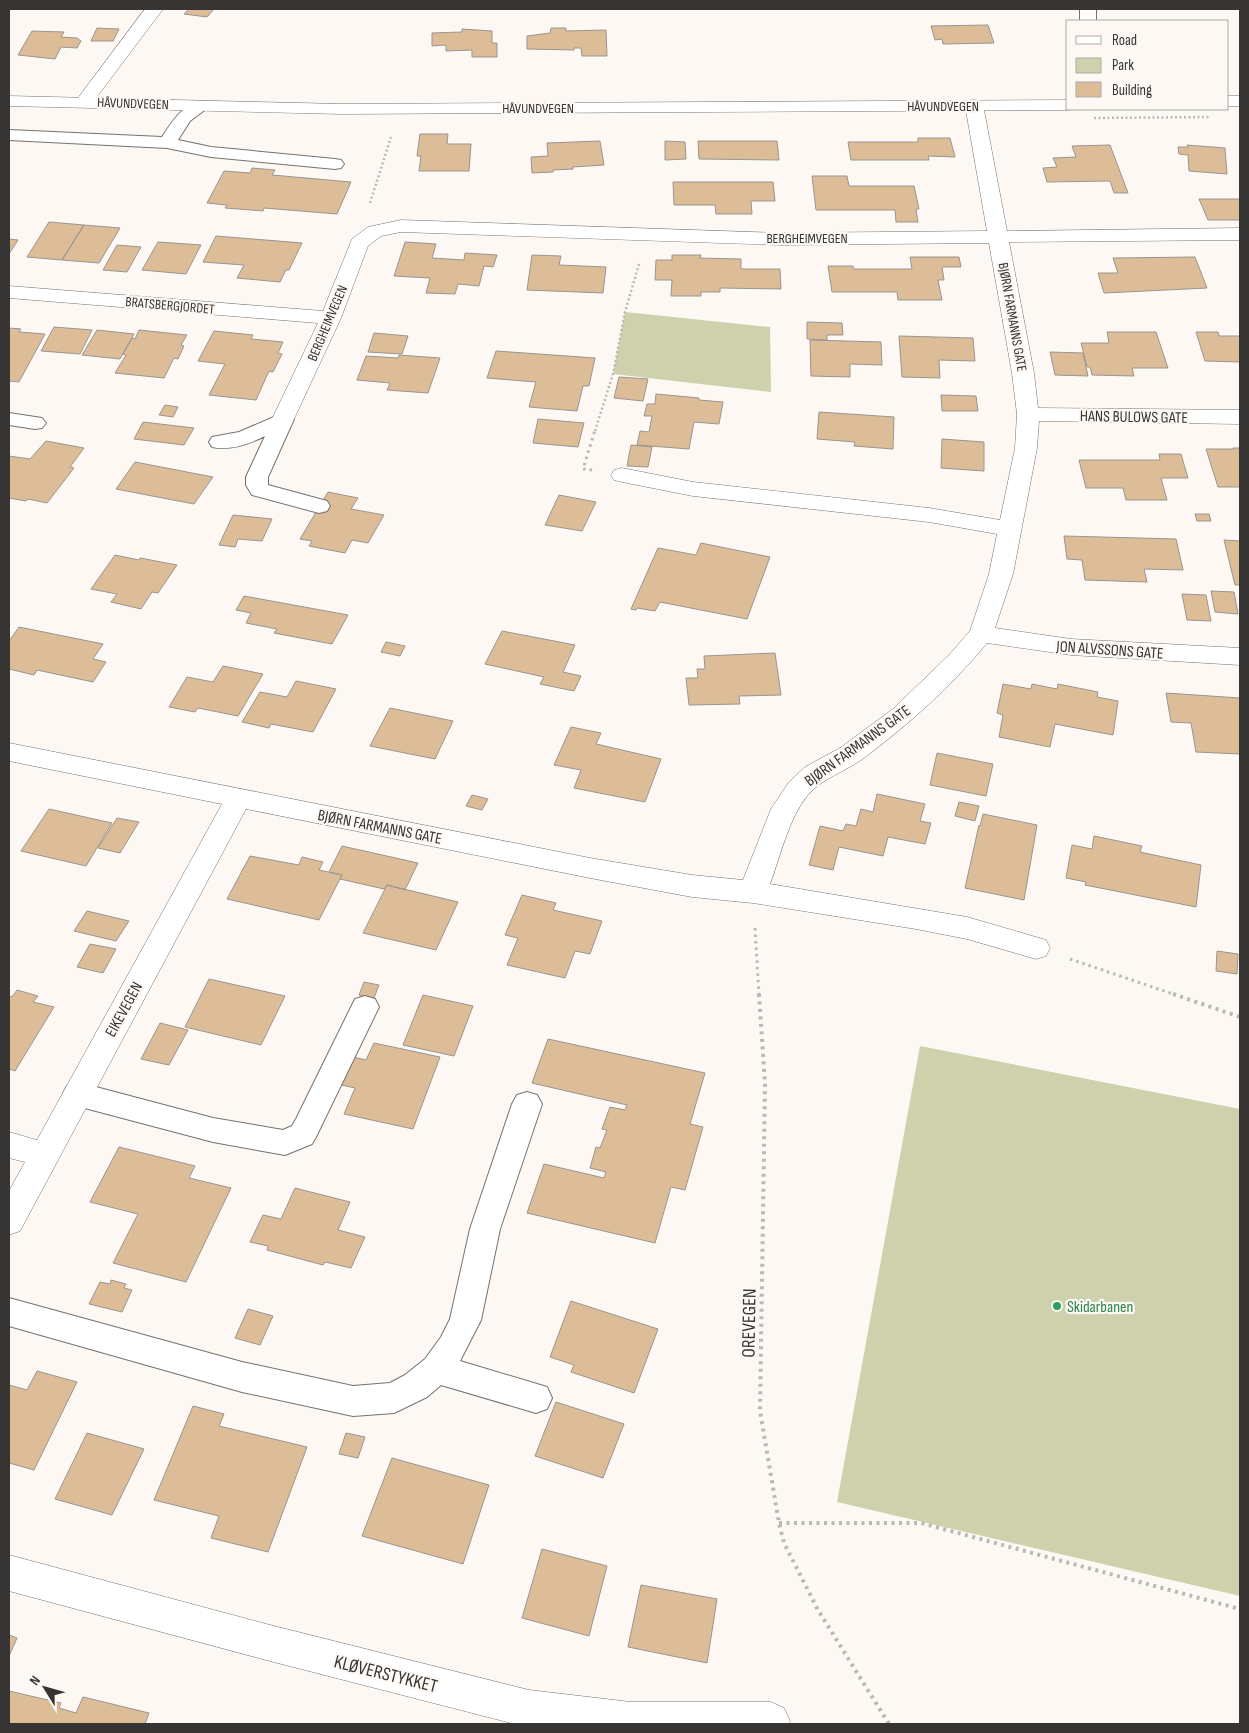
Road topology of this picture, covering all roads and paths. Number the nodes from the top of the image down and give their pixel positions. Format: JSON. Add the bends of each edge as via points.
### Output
{"nodes":[{"id":1,"x":154,"y":9,"type":"edge"},
{"id":2,"x":9,"y":101,"type":"edge"},
{"id":3,"x":84,"y":102,"type":"junction"},
{"id":4,"x":974,"y":105,"type":"junction"},
{"id":5,"x":1066,"y":105,"type":"edge"},
{"id":6,"x":201,"y":106,"type":"junction"},
{"id":7,"x":393,"y":132,"type":"dead end"},
{"id":8,"x":9,"y":135,"type":"edge"},
{"id":9,"x":167,"y":143,"type":"junction"},
{"id":10,"x":335,"y":164,"type":"dead end"},
{"id":11,"x":374,"y":231,"type":"junction"},
{"id":12,"x":1240,"y":234,"type":"edge"},
{"id":13,"x":647,"y":236,"type":"junction"},
{"id":14,"x":999,"y":236,"type":"junction"},
{"id":15,"x":9,"y":292,"type":"edge"},
{"id":16,"x":331,"y":318,"type":"junction"},
{"id":17,"x":1028,"y":414,"type":"junction"},
{"id":18,"x":1240,"y":417,"type":"edge"},
{"id":19,"x":9,"y":419,"type":"edge"},
{"id":20,"x":283,"y":419,"type":"junction"},
{"id":21,"x":35,"y":424,"type":"dead end"},
{"id":22,"x":220,"y":442,"type":"dead end"},
{"id":23,"x":622,"y":475,"type":"joint"},
{"id":24,"x":318,"y":506,"type":"dead end"},
{"id":25,"x":1010,"y":529,"type":"junction"},
{"id":26,"x":981,"y":634,"type":"junction"},
{"id":27,"x":1240,"y":656,"type":"edge"},
{"id":28,"x":9,"y":752,"type":"edge"},
{"id":29,"x":239,"y":798,"type":"junction"},
{"id":30,"x":753,"y":892,"type":"junction"},
{"id":31,"x":1036,"y":948,"type":"joint"},
{"id":32,"x":365,"y":1007,"type":"dead end"},
{"id":33,"x":1240,"y":1017,"type":"edge"},
{"id":34,"x":77,"y":1094,"type":"junction"},
{"id":35,"x":527,"y":1104,"type":"dead end"},
{"id":36,"x":9,"y":1145,"type":"edge"},
{"id":37,"x":45,"y":1155,"type":"junction"},
{"id":38,"x":9,"y":1221,"type":"edge"},
{"id":39,"x":9,"y":1312,"type":"edge"},
{"id":40,"x":436,"y":1369,"type":"junction"},
{"id":41,"x":536,"y":1398,"type":"dead end"},
{"id":42,"x":778,"y":1523,"type":"junction"},
{"id":43,"x":9,"y":1573,"type":"edge"},
{"id":44,"x":1240,"y":1609,"type":"edge"},
{"id":45,"x":771,"y":1721,"type":"dead end"},
{"id":46,"x":889,"y":1724,"type":"edge"}],
"edges":[{"from":1,"to":3,"type":"street"},
{"from":2,"to":3,"type":"street","name":"HÅVUNDVEGEN"},
{"from":3,"to":6,"type":"street","name":"HÅVUNDVEGEN"},
{"from":4,"to":5,"type":"street","name":"HÅVUNDVEGEN"},
{"from":4,"to":6,"type":"street","name":"HÅVUNDVEGEN","via":[[352,109]]},
{"from":4,"to":14,"type":"street","name":"BJØRN FARMANNS GATE"},
{"from":6,"to":9,"type":"lane","via":[[183,118]]},
{"from":7,"to":11,"type":"path","via":[[367,213]]},
{"from":8,"to":9,"type":"lane"},
{"from":9,"to":10,"type":"lane","via":[[211,152]]},
{"from":11,"to":13,"type":"street","name":"BERGHEIMVEGEN","via":[[401,226]]},
{"from":11,"to":16,"type":"street","name":"BERGHEIMVEGEN","via":[[359,243]]},
{"from":12,"to":14,"type":"street","name":"BERGHEIMVEGEN"},
{"from":13,"to":14,"type":"street","name":"BERGHEIMVEGEN"},
{"from":13,"to":23,"type":"path","via":[[625,312],[613,374],[583,469]]},
{"from":14,"to":17,"type":"street","name":"BJØRN FARMANNS GATE"},
{"from":15,"to":16,"type":"street","name":"BRATSBERGJORDET"},
{"from":16,"to":20,"type":"street","name":"BERGHEIMVEGEN"},
{"from":17,"to":18,"type":"street","name":"HANS BULOWS GATE"},
{"from":17,"to":25,"type":"street","name":"BJØRN FARMANNS GATE","via":[[1026,448]]},
{"from":19,"to":21,"type":"lane"},
{"from":20,"to":22,"type":"lane","via":[[244,438]]},
{"from":20,"to":24,"type":"lane","via":[[257,477],[257,485],[260,490]]},
{"from":23,"to":25,"type":"street","via":[[692,489],[929,515]]},
{"from":25,"to":26,"type":"street","name":"BJØRN FARMANNS GATE","via":[[1001,574]]},
{"from":26,"to":27,"type":"street","name":"JON ALVSSONS GATE","via":[[1071,647]]},
{"from":26,"to":30,"type":"street","name":"BJØRN FARMANNS GATE","via":[[902,715],[849,755],[814,774],[798,789],[784,809]]},
{"from":28,"to":29,"type":"street","name":"BJØRN FARMANNS GATE"},
{"from":29,"to":30,"type":"street","name":"BJØRN FARMANNS GATE","via":[[590,868],[692,886]]},
{"from":29,"to":34,"type":"street","name":"EIKEVEGEN"},
{"from":30,"to":31,"type":"street","name":"BJØRN FARMANNS GATE","via":[[967,928]]},
{"from":30,"to":42,"type":"path","name":"OREVEGEN","via":[[765,1084],[760,1411]]},
{"from":31,"to":33,"type":"path"},
{"from":32,"to":34,"type":"lane","via":[[302,1135],[285,1143],[213,1130]]},
{"from":34,"to":37,"type":"street","name":"EIKEVEGEN"},
{"from":35,"to":40,"type":"lane","via":[[485,1229],[465,1320],[452,1347]]},
{"from":36,"to":37,"type":"street"},
{"from":37,"to":38,"type":"street","name":"EIKEVEGEN"},
{"from":39,"to":40,"type":"lane","via":[[242,1377],[353,1401],[394,1398],[416,1386]]},
{"from":40,"to":41,"type":"lane"},
{"from":42,"to":44,"type":"path","via":[[921,1522]]},
{"from":42,"to":46,"type":"path","name":"OREVEGEN","via":[[784,1543],[818,1610]]},
{"from":43,"to":45,"type":"street","name":"KLØVERSTYKKET","via":[[529,1709],[631,1721]]}]}
